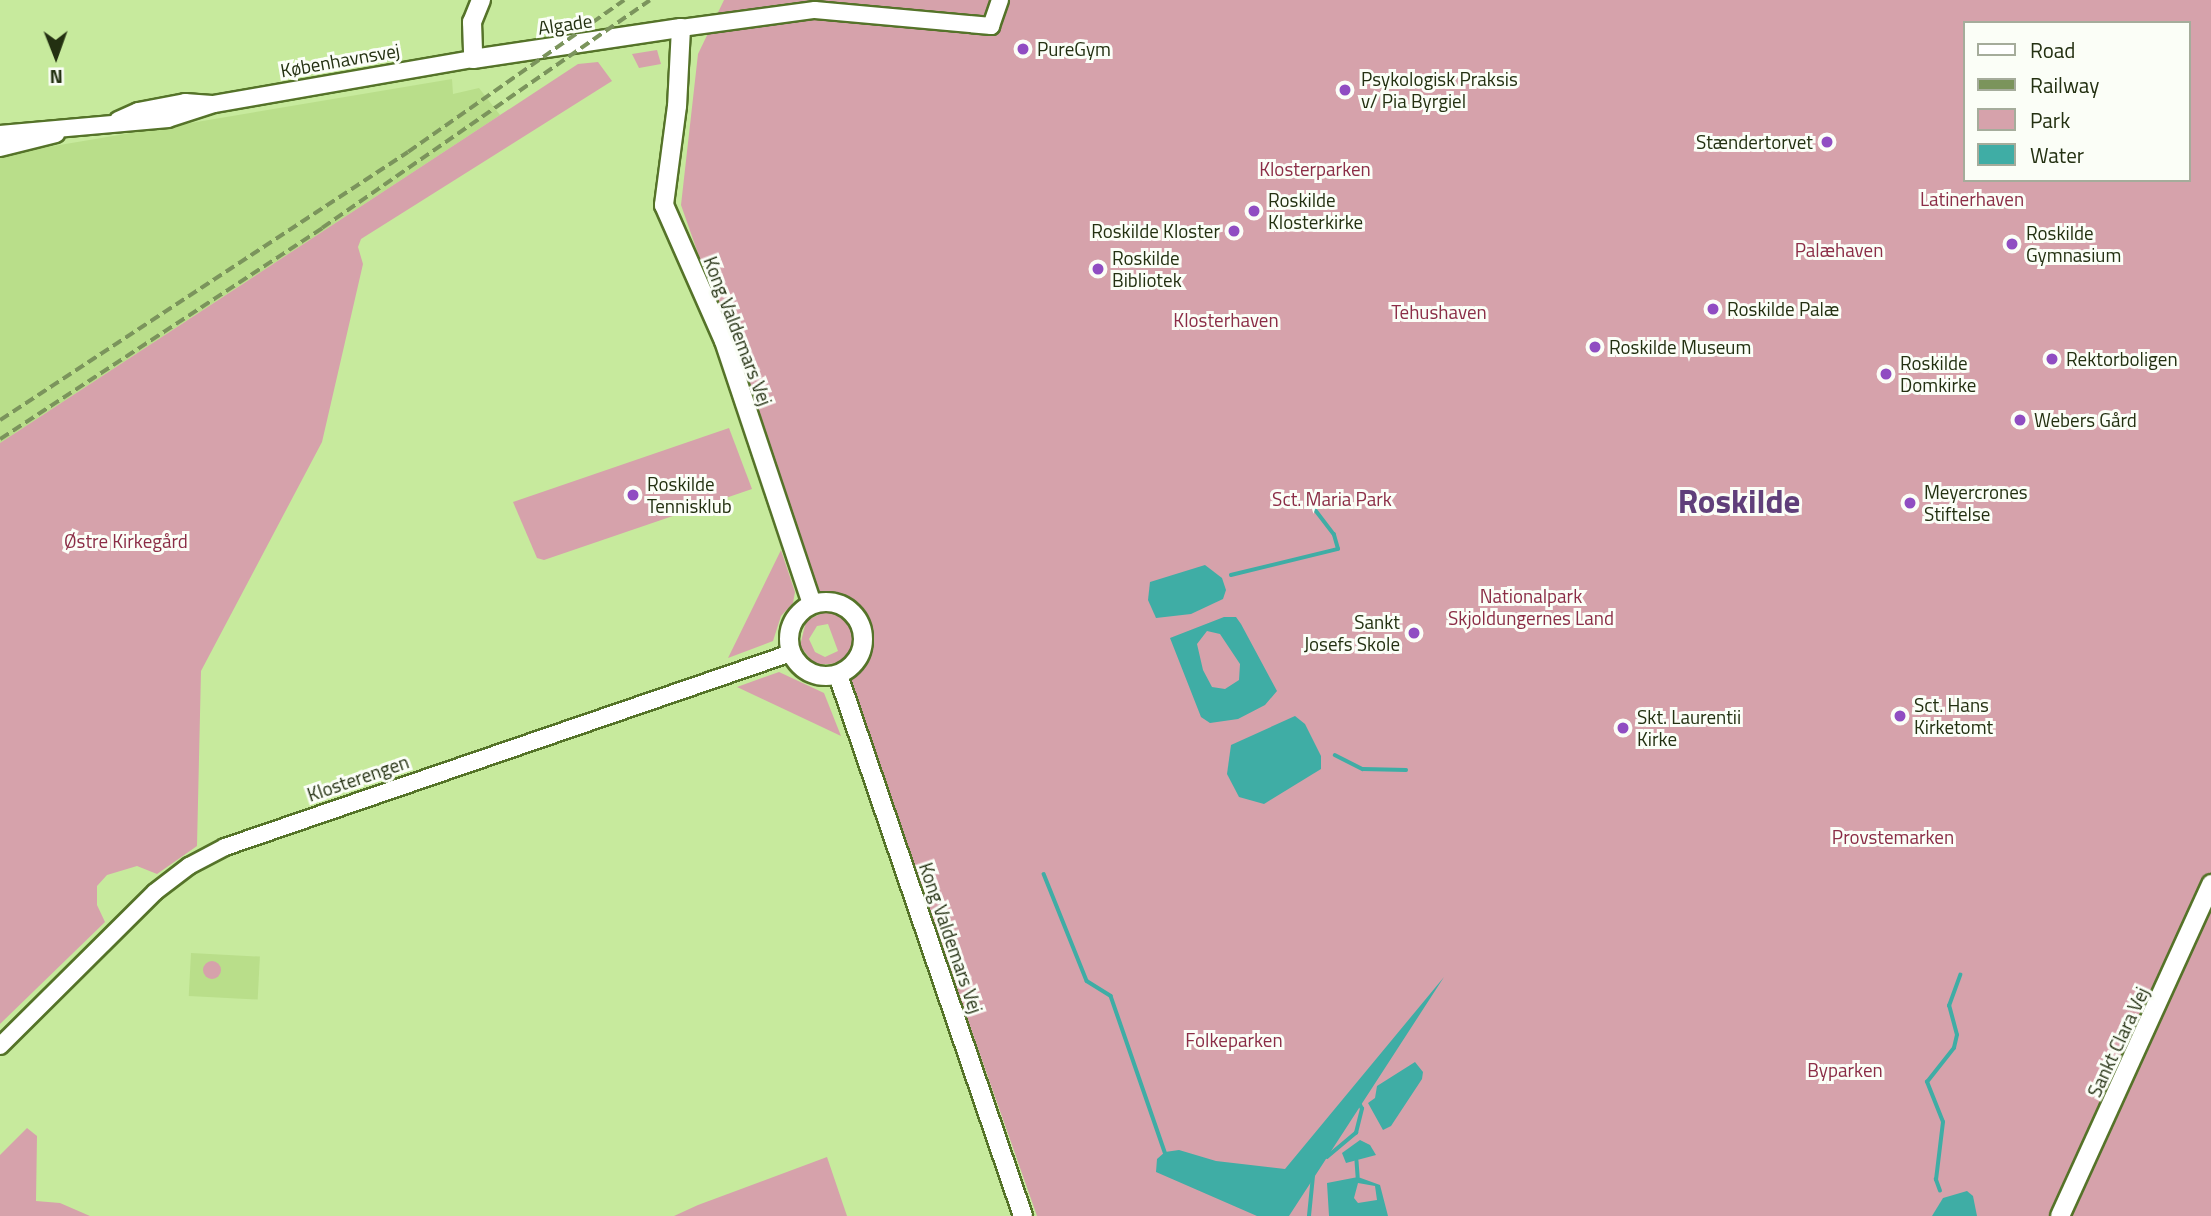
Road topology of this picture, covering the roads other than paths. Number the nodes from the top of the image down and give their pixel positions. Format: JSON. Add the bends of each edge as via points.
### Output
{"nodes":[{"id":1,"x":481,"y":0,"type":"edge"},
{"id":2,"x":1000,"y":0,"type":"edge"},
{"id":3,"x":681,"y":28,"type":"junction"},
{"id":4,"x":473,"y":59,"type":"junction"},
{"id":5,"x":72,"y":128,"type":"junction"},
{"id":6,"x":0,"y":134,"type":"edge"},
{"id":7,"x":0,"y":148,"type":"edge"},
{"id":8,"x":812,"y":604,"type":"junction"},
{"id":9,"x":791,"y":653,"type":"junction"},
{"id":10,"x":838,"y":675,"type":"junction"},
{"id":11,"x":2211,"y":884,"type":"edge"},
{"id":12,"x":0,"y":1046,"type":"edge"},
{"id":13,"x":1023,"y":1216,"type":"edge"},
{"id":14,"x":2060,"y":1216,"type":"edge"}],
"edges":[{"from":1,"to":4,"type":"main road","via":[[472,22]]},
{"from":2,"to":3,"type":"street","name":"Algade","via":[[995,24],[815,10]]},
{"from":3,"to":4,"type":"main road","name":"Algade"},
{"from":3,"to":8,"type":"main road","name":"Kong Valdemars Vej","via":[[664,205],[724,341]]},
{"from":4,"to":5,"type":"street","name":"Københavnsvej","via":[[215,104],[168,120]]},
{"from":5,"to":6,"type":"street","name":"Københavnsvej"},
{"from":5,"to":7,"type":"street","name":"Københavnsvej"},
{"from":8,"to":9,"type":"main road","via":[[802,610],[790,630]]},
{"from":8,"to":10,"type":"main road","via":[[841,604],[862,629],[860,654]]},
{"from":9,"to":10,"type":"main road","via":[[815,675]]},
{"from":9,"to":12,"type":"street","name":"Klosterengen","via":[[225,847],[155,892]]},
{"from":10,"to":13,"type":"main road","name":"Kong Valdemars Vej"},
{"from":11,"to":14,"type":"main road","name":"Sankt Clara Vej"}]}
